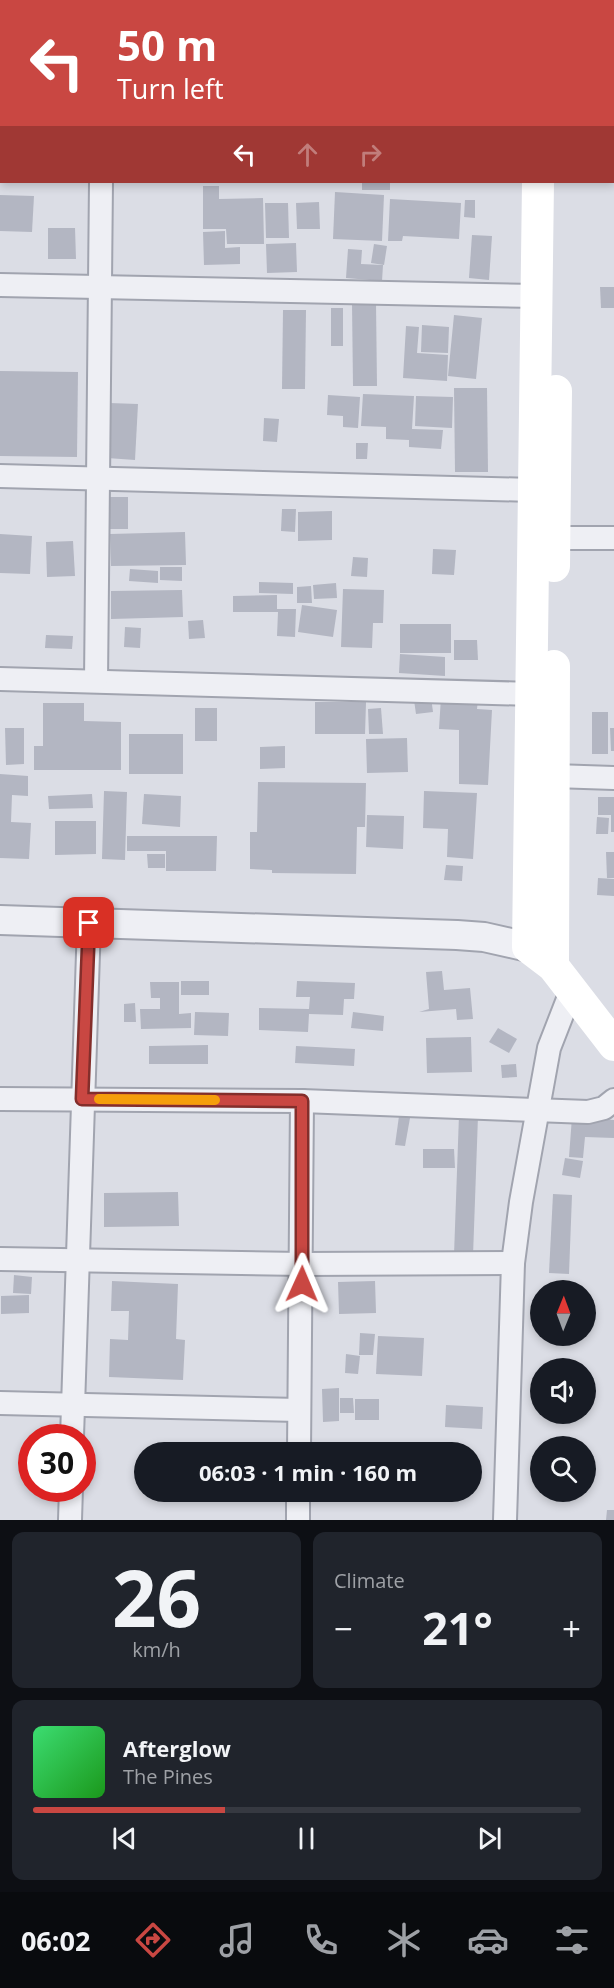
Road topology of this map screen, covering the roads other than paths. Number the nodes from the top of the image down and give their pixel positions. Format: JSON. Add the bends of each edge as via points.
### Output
{"nodes":[{"id":1,"x":100,"y":183,"type":"edge"},
{"id":2,"x":538,"y":183,"type":"edge"},
{"id":3,"x":560,"y":183,"type":"edge"},
{"id":4,"x":0,"y":285,"type":"edge"},
{"id":5,"x":100,"y":286,"type":"junction"},
{"id":6,"x":536,"y":296,"type":"junction"},
{"id":7,"x":0,"y":476,"type":"edge"},
{"id":8,"x":98,"y":479,"type":"junction"},
{"id":9,"x":532,"y":490,"type":"junction"},
{"id":10,"x":554,"y":538,"type":"junction"},
{"id":11,"x":614,"y":538,"type":"edge"},
{"id":12,"x":0,"y":679,"type":"edge"},
{"id":13,"x":96,"y":681,"type":"junction"},
{"id":14,"x":532,"y":694,"type":"junction"},
{"id":15,"x":554,"y":776,"type":"junction"},
{"id":16,"x":614,"y":778,"type":"edge"},
{"id":17,"x":0,"y":920,"type":"edge"},
{"id":18,"x":89,"y":923,"type":"junction"},
{"id":19,"x":528,"y":947,"type":"junction"},
{"id":20,"x":563,"y":977,"type":"junction"},
{"id":21,"x":614,"y":1045,"type":"edge"},
{"id":22,"x":0,"y":1099,"type":"edge"},
{"id":23,"x":82,"y":1099,"type":"junction"},
{"id":24,"x":614,"y":1100,"type":"edge"},
{"id":25,"x":302,"y":1101,"type":"junction"},
{"id":26,"x":537,"y":1109,"type":"junction"},
{"id":27,"x":0,"y":1259,"type":"edge"},
{"id":28,"x":78,"y":1260,"type":"junction"},
{"id":29,"x":302,"y":1263,"type":"junction"},
{"id":30,"x":513,"y":1263,"type":"junction"},
{"id":31,"x":0,"y":1403,"type":"edge"},
{"id":32,"x":73,"y":1404,"type":"junction"},
{"id":33,"x":299,"y":1410,"type":"junction"},
{"id":34,"x":72,"y":1424,"type":"edge"},
{"id":35,"x":299,"y":1442,"type":"edge"},
{"id":36,"x":71,"y":1502,"type":"edge"},
{"id":37,"x":298,"y":1502,"type":"edge"},
{"id":38,"x":70,"y":1520,"type":"edge"},
{"id":39,"x":298,"y":1520,"type":"edge"},
{"id":40,"x":505,"y":1520,"type":"edge"}],
"edges":[{"from":1,"to":5,"type":"street"},
{"from":2,"to":6,"type":"main road"},
{"from":3,"to":10,"type":"main road"},
{"from":4,"to":5,"type":"street"},
{"from":5,"to":6,"type":"street"},
{"from":5,"to":8,"type":"street"},
{"from":6,"to":9,"type":"main road"},
{"from":7,"to":8,"type":"street"},
{"from":8,"to":9,"type":"street"},
{"from":8,"to":13,"type":"street"},
{"from":9,"to":14,"type":"main road"},
{"from":10,"to":11,"type":"street"},
{"from":10,"to":15,"type":"main road"},
{"from":12,"to":13,"type":"street"},
{"from":13,"to":14,"type":"street"},
{"from":14,"to":19,"type":"main road"},
{"from":15,"to":16,"type":"street"},
{"from":15,"to":20,"type":"main road"},
{"from":17,"to":18,"type":"street"},
{"from":18,"to":19,"type":"street","via":[[457,935]]},
{"from":18,"to":23,"type":"street"},
{"from":19,"to":20,"type":"main road"},
{"from":20,"to":21,"type":"main road"},
{"from":20,"to":26,"type":"street"},
{"from":22,"to":23,"type":"street"},
{"from":23,"to":25,"type":"street"},
{"from":23,"to":28,"type":"street"},
{"from":24,"to":26,"type":"street","via":[[604,1108],[588,1112]]},
{"from":25,"to":26,"type":"street"},
{"from":25,"to":29,"type":"street"},
{"from":26,"to":30,"type":"street"},
{"from":27,"to":28,"type":"street"},
{"from":28,"to":29,"type":"street"},
{"from":28,"to":32,"type":"street"},
{"from":29,"to":30,"type":"street"},
{"from":29,"to":33,"type":"street"},
{"from":30,"to":40,"type":"street"},
{"from":31,"to":32,"type":"street"},
{"from":32,"to":33,"type":"street"},
{"from":32,"to":34,"type":"street"},
{"from":33,"to":35,"type":"street"},
{"from":36,"to":38,"type":"street"},
{"from":37,"to":39,"type":"street"}]}
